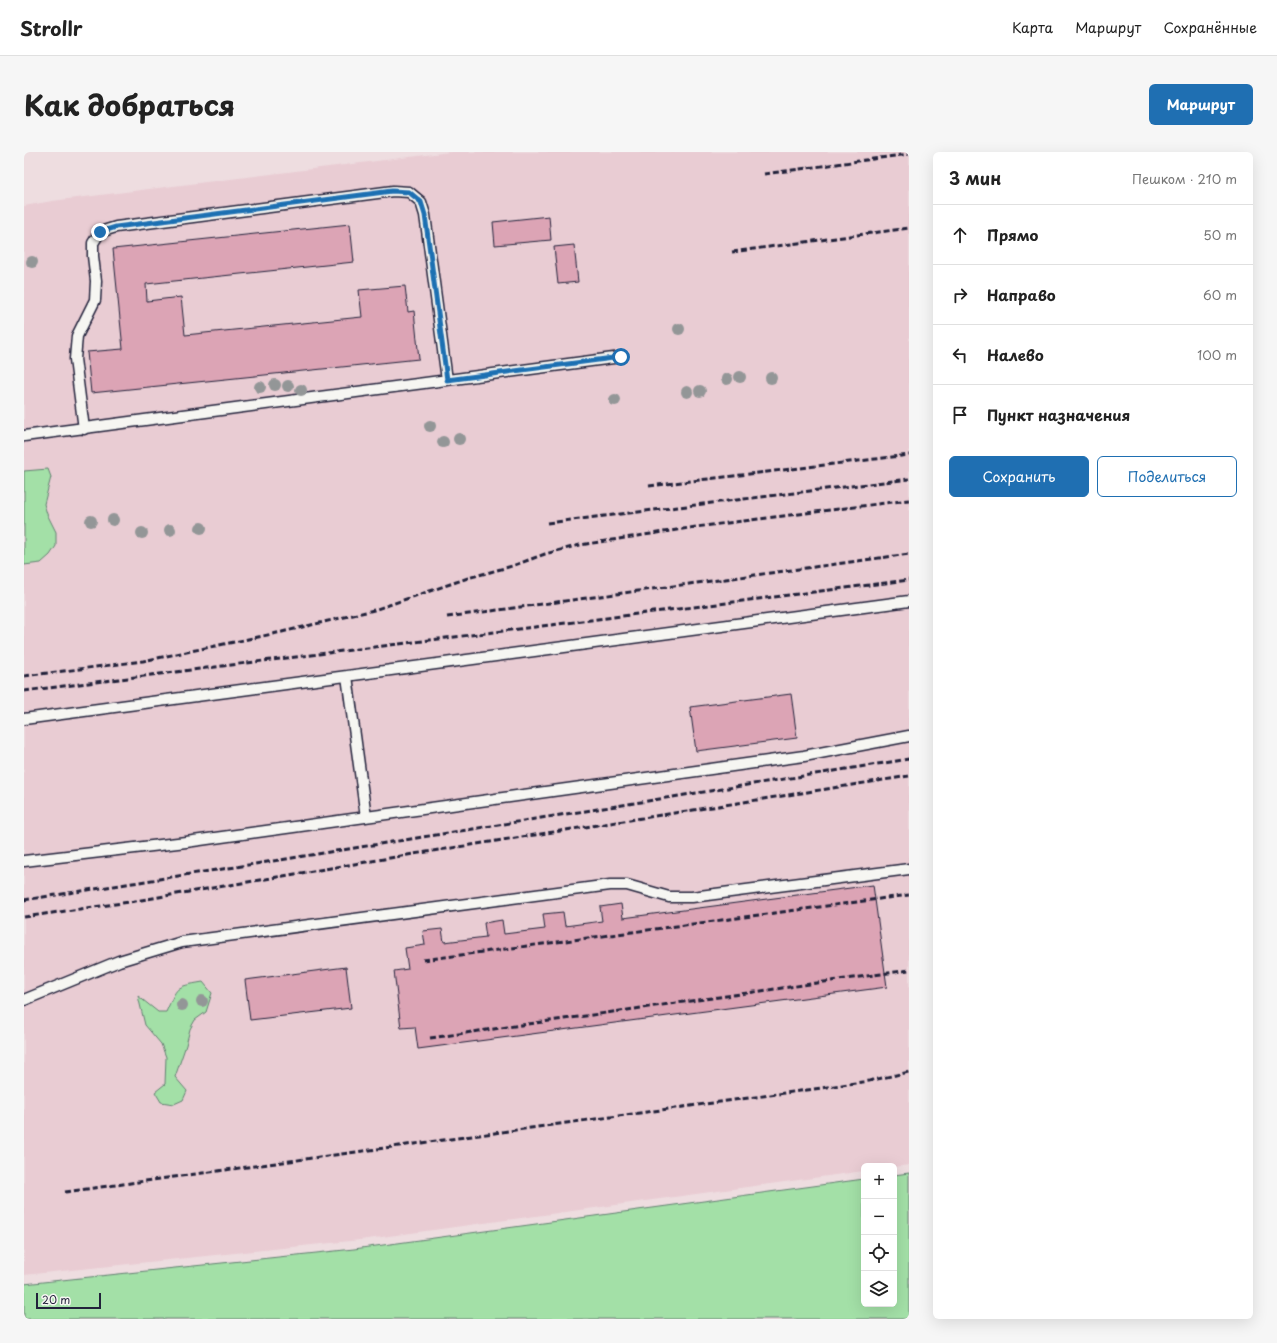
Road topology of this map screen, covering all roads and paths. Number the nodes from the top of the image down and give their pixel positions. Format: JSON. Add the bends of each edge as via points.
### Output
{"nodes":[{"id":1,"x":621,"y":357,"type":"dead end"},
{"id":2,"x":447,"y":380,"type":"junction"},
{"id":3,"x":84,"y":429,"type":"junction"},
{"id":4,"x":24,"y":436,"type":"edge"},
{"id":5,"x":909,"y":602,"type":"edge"},
{"id":6,"x":347,"y":676,"type":"junction"},
{"id":7,"x":24,"y":719,"type":"edge"},
{"id":8,"x":909,"y":736,"type":"edge"},
{"id":9,"x":366,"y":817,"type":"junction"},
{"id":10,"x":24,"y":861,"type":"edge"},
{"id":11,"x":909,"y":869,"type":"edge"},
{"id":12,"x":24,"y":1000,"type":"edge"}],
"edges":[{"from":1,"to":2,"type":"lane"},
{"from":2,"to":3,"type":"lane"},
{"from":2,"to":3,"type":"lane","via":[[425,215],[421,202],[409,192],[392,191],[116,227],[100,232],[93,243],[95,300],[77,336],[75,359]]},
{"from":3,"to":4,"type":"lane"},
{"from":5,"to":6,"type":"lane"},
{"from":6,"to":7,"type":"lane"},
{"from":6,"to":9,"type":"lane"},
{"from":8,"to":9,"type":"lane","via":[[804,756]]},
{"from":9,"to":10,"type":"lane"},
{"from":11,"to":12,"type":"lane","via":[[692,897],[669,897],[627,885],[610,885],[182,942],[119,961]]}]}
